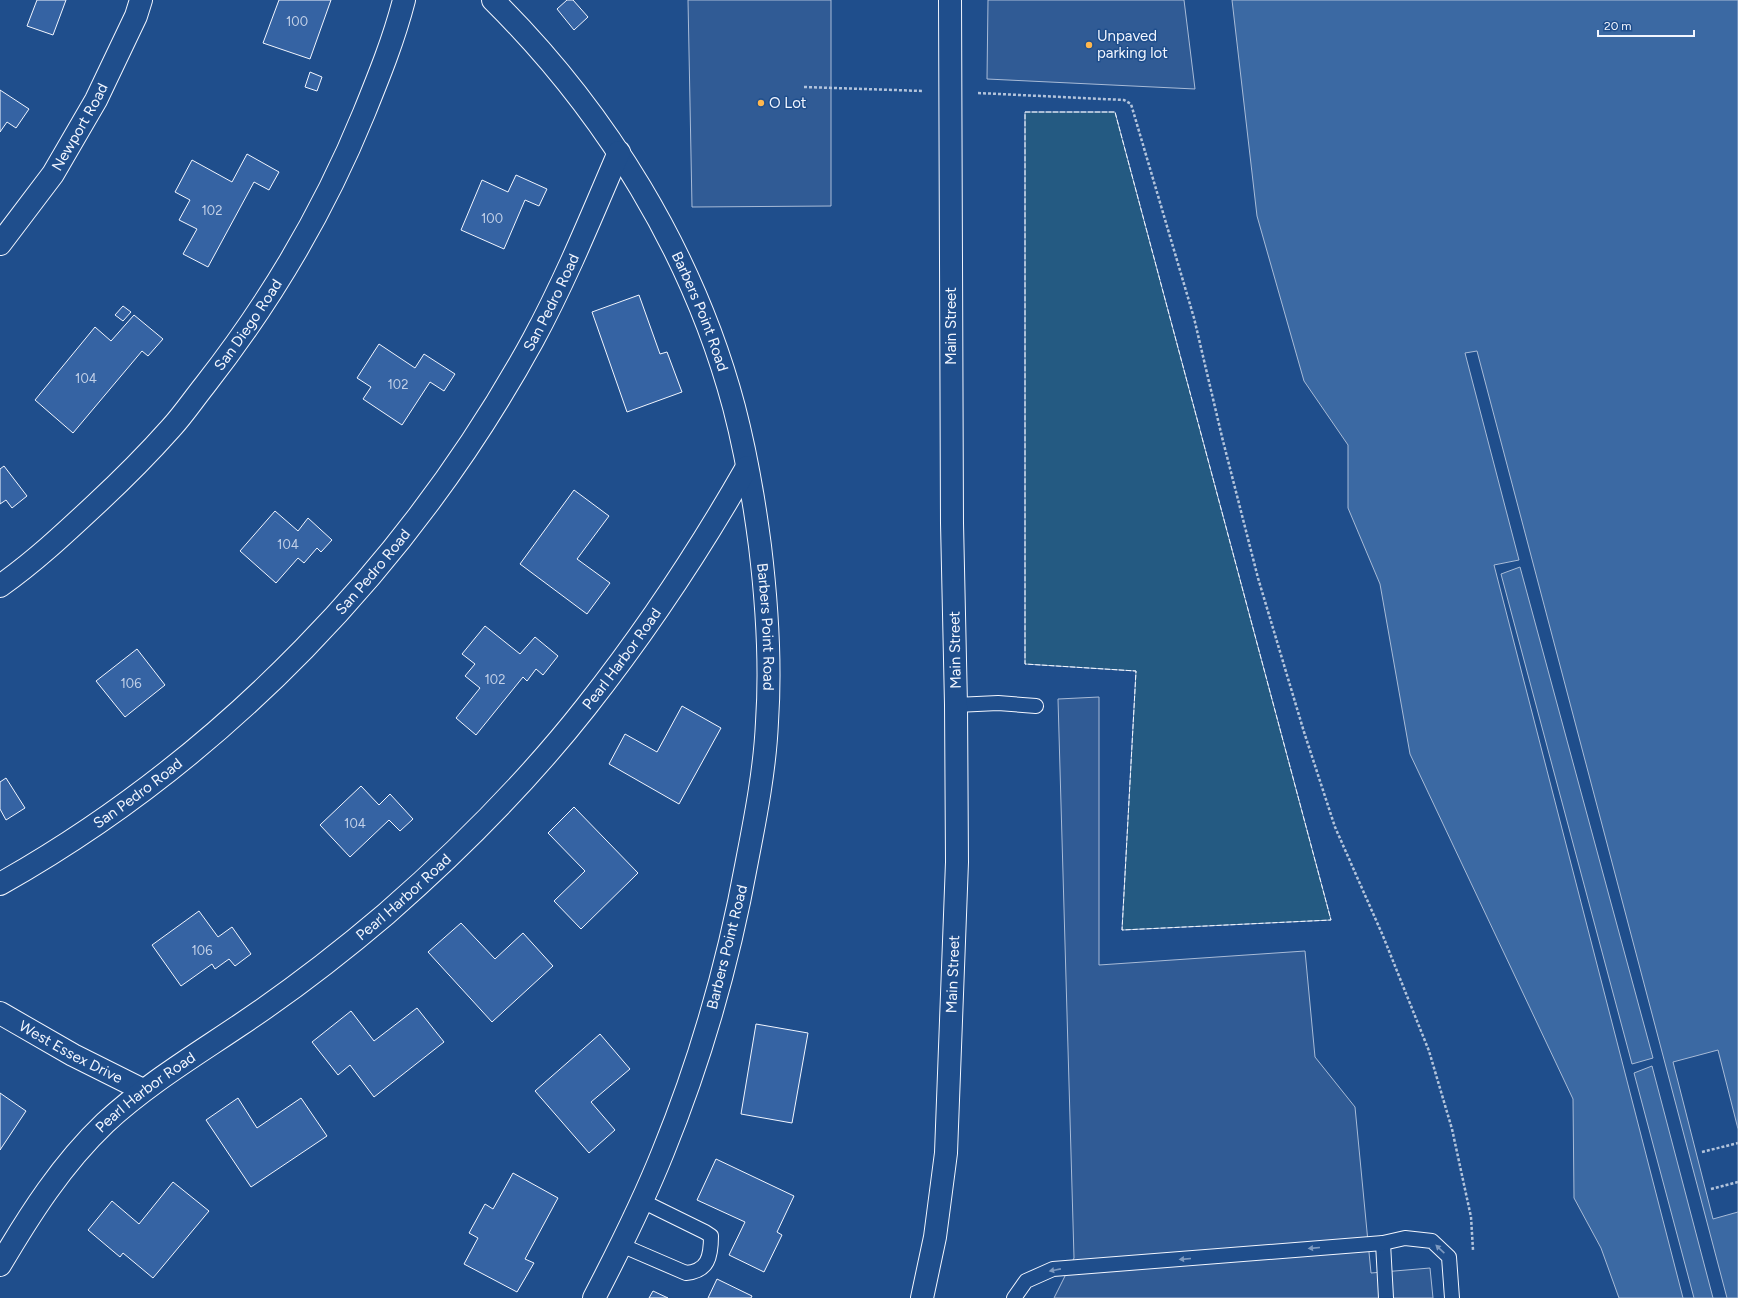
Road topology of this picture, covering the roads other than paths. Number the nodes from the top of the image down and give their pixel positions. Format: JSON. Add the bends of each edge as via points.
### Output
{"nodes":[{"id":1,"x":141,"y":0,"type":"edge"},
{"id":2,"x":404,"y":0,"type":"edge"},
{"id":3,"x":493,"y":0,"type":"edge"},
{"id":4,"x":950,"y":0,"type":"edge"},
{"id":5,"x":619,"y":152,"type":"junction"},
{"id":6,"x":0,"y":244,"type":"edge"},
{"id":7,"x":747,"y":467,"type":"junction"},
{"id":8,"x":0,"y":586,"type":"edge"},
{"id":9,"x":956,"y":705,"type":"junction"},
{"id":10,"x":1036,"y":706,"type":"dead end"},
{"id":11,"x":0,"y":884,"type":"edge"},
{"id":12,"x":0,"y":1013,"type":"edge"},
{"id":13,"x":143,"y":1090,"type":"junction"},
{"id":14,"x":642,"y":1201,"type":"junction"},
{"id":15,"x":1383,"y":1243,"type":"junction"},
{"id":16,"x":621,"y":1245,"type":"junction"},
{"id":17,"x":0,"y":1265,"type":"edge"},
{"id":18,"x":594,"y":1298,"type":"edge"},
{"id":19,"x":922,"y":1298,"type":"edge"},
{"id":20,"x":1014,"y":1298,"type":"edge"},
{"id":21,"x":1386,"y":1298,"type":"edge"},
{"id":22,"x":1452,"y":1298,"type":"edge"}],
"edges":[{"from":1,"to":6,"type":"street","name":"Newport Road","via":[[136,16],[96,100],[53,174]]},
{"from":2,"to":8,"type":"street","name":"San Diego Road","via":[[377,83],[348,151],[315,220],[270,295],[224,361],[172,427],[117,485],[63,536]]},
{"from":3,"to":5,"type":"street","name":"Barbers Point Road","via":[[525,32],[573,90]]},
{"from":4,"to":9,"type":"street","name":"Main Street","via":[[952,515]]},
{"from":5,"to":7,"type":"street","name":"Barbers Point Road","via":[[658,218],[686,274],[712,337],[734,407]]},
{"from":5,"to":11,"type":"street","name":"San Pedro Road","via":[[569,267],[533,340],[482,426],[434,496],[383,560],[314,638],[264,689],[209,737],[147,788],[88,830]]},
{"from":7,"to":13,"type":"street","name":"Pearl Harbor Road","via":[[708,535],[631,647],[581,714],[494,811],[437,868],[334,957],[275,1001]]},
{"from":7,"to":14,"type":"street","name":"Barbers Point Road","via":[[764,583],[768,645],[767,722],[758,807],[740,899],[718,987],[664,1151]]},
{"from":9,"to":10,"type":"lane","via":[[998,703]]},
{"from":9,"to":19,"type":"street","name":"Main Street","via":[[957,862],[946,1153],[935,1237]]},
{"from":12,"to":13,"type":"street","name":"West Essex Drive","via":[[73,1055]]},
{"from":13,"to":17,"type":"street","name":"Pearl Harbor Road","via":[[105,1124],[65,1167],[28,1217]]},
{"from":14,"to":16,"type":"street","name":"Barbers Point Road"},
{"from":14,"to":16,"type":"lane","via":[[711,1236],[709,1255],[703,1268],[686,1273]]},
{"from":15,"to":20,"type":"lane","one_way":true,"via":[[1053,1269],[1026,1281]]},
{"from":15,"to":21,"type":"lane"},
{"from":22,"to":15,"type":"lane","one_way":true,"via":[[1449,1257],[1432,1241],[1405,1238]]},
{"from":16,"to":18,"type":"street","name":"Barbers Point Road"}]}
